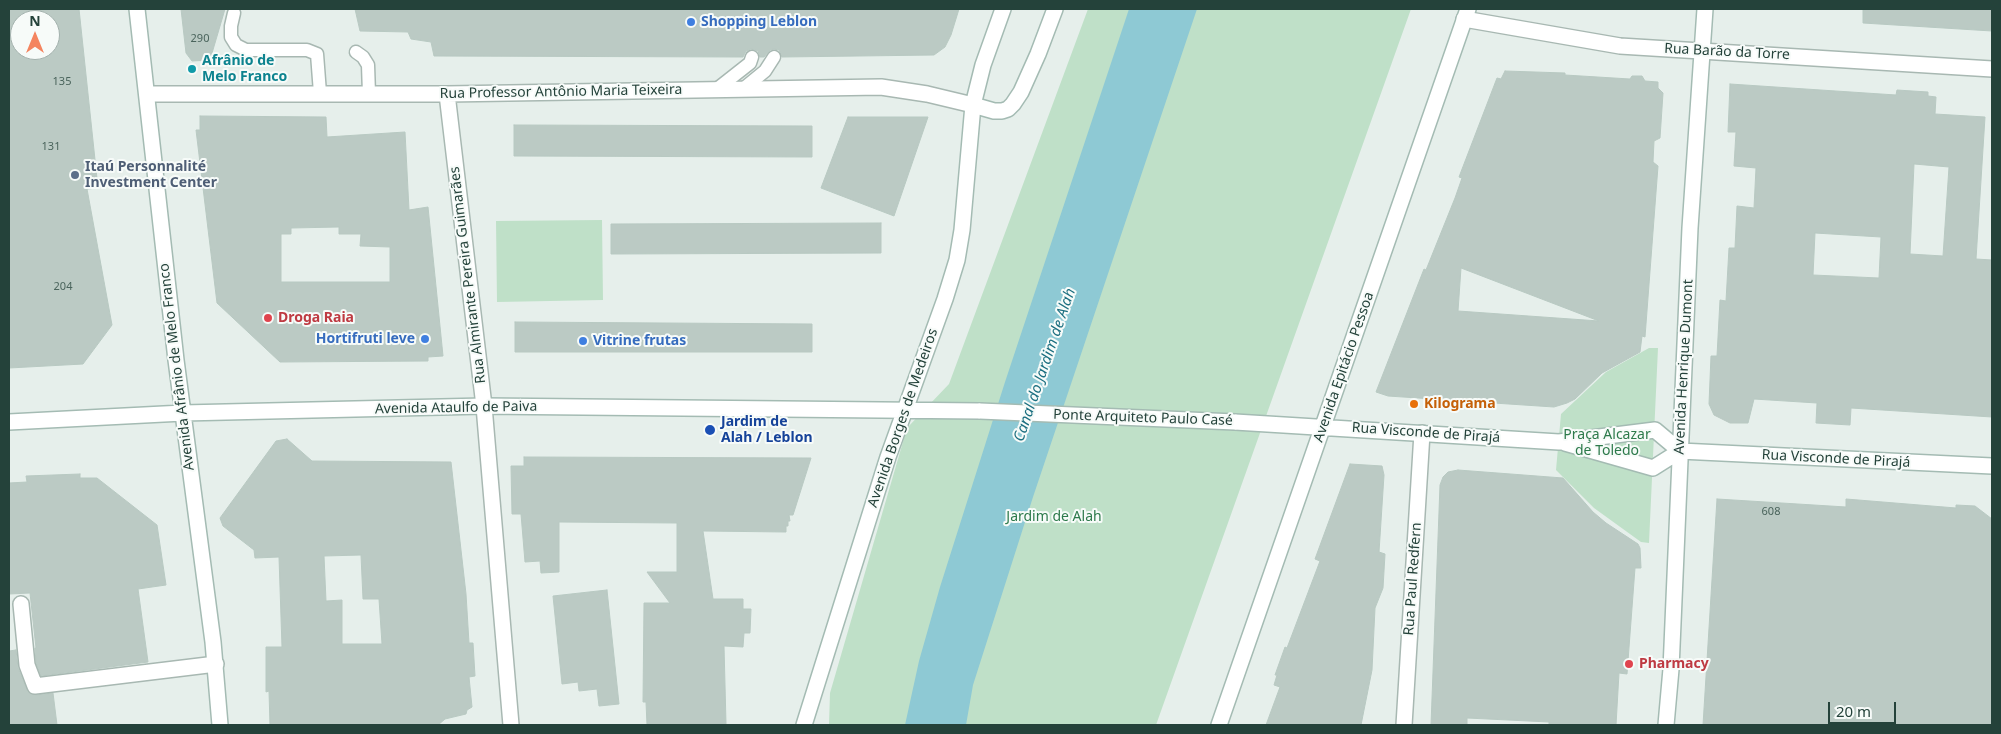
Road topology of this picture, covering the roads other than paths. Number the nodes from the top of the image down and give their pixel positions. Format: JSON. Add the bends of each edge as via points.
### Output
{"nodes":[{"id":1,"x":137,"y":9,"type":"edge"},
{"id":2,"x":1003,"y":9,"type":"edge"},
{"id":3,"x":1055,"y":9,"type":"edge"},
{"id":4,"x":1705,"y":9,"type":"edge"},
{"id":5,"x":234,"y":13,"type":"dead end"},
{"id":6,"x":1466,"y":14,"type":"edge"},
{"id":7,"x":1702,"y":50,"type":"junction"},
{"id":8,"x":356,"y":52,"type":"dead end"},
{"id":9,"x":752,"y":57,"type":"dead end"},
{"id":10,"x":774,"y":57,"type":"dead end"},
{"id":11,"x":1992,"y":68,"type":"edge"},
{"id":12,"x":717,"y":89,"type":"junction"},
{"id":13,"x":743,"y":89,"type":"junction"},
{"id":14,"x":320,"y":93,"type":"junction"},
{"id":15,"x":147,"y":94,"type":"junction"},
{"id":16,"x":369,"y":94,"type":"junction"},
{"id":17,"x":447,"y":94,"type":"junction"},
{"id":18,"x":973,"y":105,"type":"junction"},
{"id":19,"x":484,"y":406,"type":"junction"},
{"id":20,"x":903,"y":411,"type":"junction"},
{"id":21,"x":183,"y":413,"type":"junction"},
{"id":22,"x":9,"y":422,"type":"edge"},
{"id":23,"x":1323,"y":427,"type":"junction"},
{"id":24,"x":1422,"y":433,"type":"junction"},
{"id":25,"x":1559,"y":442,"type":"junction"},
{"id":26,"x":1680,"y":451,"type":"junction"},
{"id":27,"x":1992,"y":466,"type":"edge"},
{"id":28,"x":21,"y":604,"type":"dead end"},
{"id":29,"x":216,"y":664,"type":"junction"},
{"id":30,"x":220,"y":725,"type":"edge"},
{"id":31,"x":511,"y":725,"type":"edge"},
{"id":32,"x":804,"y":725,"type":"edge"},
{"id":33,"x":1219,"y":725,"type":"edge"},
{"id":34,"x":1404,"y":725,"type":"edge"},
{"id":35,"x":1666,"y":725,"type":"edge"}],
"edges":[{"from":1,"to":15,"type":"street","name":"Avenida Afrânio de Melo Franco"},
{"from":2,"to":18,"type":"street","name":"Avenida Borges de Medeiros"},
{"from":3,"to":18,"type":"street","via":[[1038,54],[1013,104],[1002,111]]},
{"from":4,"to":7,"type":"street","name":"Avenida Henrique Dumont"},
{"from":5,"to":14,"type":"lane","via":[[231,37],[236,45],[246,50],[307,50],[317,54]]},
{"from":6,"to":7,"type":"street","name":"Rua Barão da Torre","via":[[1620,46]]},
{"from":6,"to":23,"type":"street","name":"Avenida Epitácio Pessoa"},
{"from":7,"to":11,"type":"street","name":"Rua Barão da Torre"},
{"from":7,"to":26,"type":"street","name":"Avenida Henrique Dumont"},
{"from":8,"to":16,"type":"lane","via":[[368,65]]},
{"from":9,"to":12,"type":"lane","via":[[750,63]]},
{"from":10,"to":13,"type":"lane","via":[[765,71]]},
{"from":12,"to":13,"type":"street","name":"Rua Professor Antônio Maria Teixeira"},
{"from":12,"to":17,"type":"street","name":"Rua Professor Antônio Maria Teixeira"},
{"from":13,"to":18,"type":"street","name":"Rua Professor Antônio Maria Teixeira","via":[[881,87]]},
{"from":14,"to":15,"type":"street","name":"Rua Professor Antônio Maria Teixeira"},
{"from":14,"to":16,"type":"street","name":"Rua Professor Antônio Maria Teixeira"},
{"from":15,"to":21,"type":"street","name":"Avenida Afrânio de Melo Franco"},
{"from":16,"to":17,"type":"street","name":"Rua Professor Antônio Maria Teixeira"},
{"from":17,"to":19,"type":"street","name":"Rua Almirante Pereira Guimarães"},
{"from":18,"to":20,"type":"street","name":"Avenida Borges de Medeiros","via":[[957,260]]},
{"from":19,"to":20,"type":"street","name":"Avenida Ataulfo de Paiva"},
{"from":19,"to":21,"type":"street","name":"Avenida Ataulfo de Paiva"},
{"from":19,"to":31,"type":"street","name":"Rua Almirante Pereira Guimarães"},
{"from":20,"to":23,"type":"street","name":"Ponte Arquiteto Paulo Casé","bridge":true,"via":[[980,411]]},
{"from":20,"to":32,"type":"street","name":"Avenida Borges de Medeiros"},
{"from":21,"to":22,"type":"street","name":"Avenida Ataulfo de Paiva"},
{"from":21,"to":29,"type":"street","name":"Avenida Afrânio de Melo Franco"},
{"from":23,"to":24,"type":"street","name":"Rua Visconde de Pirajá"},
{"from":23,"to":33,"type":"street","name":"Avenida Epitácio Pessoa"},
{"from":24,"to":25,"type":"street","name":"Rua Visconde de Pirajá"},
{"from":24,"to":34,"type":"street","name":"Rua Paul Redfern"},
{"from":25,"to":26,"type":"street","name":"Rua Visconde de Pirajá","via":[[1655,430]]},
{"from":25,"to":26,"type":"street","name":"Rua Visconde de Pirajá","via":[[1653,468]]},
{"from":26,"to":27,"type":"street","name":"Rua Visconde de Pirajá"},
{"from":26,"to":35,"type":"street","name":"Avenida Henrique Dumont"},
{"from":28,"to":29,"type":"street","via":[[27,665],[35,686]]},
{"from":29,"to":30,"type":"street","name":"Avenida Afrânio de Melo Franco"}]}
